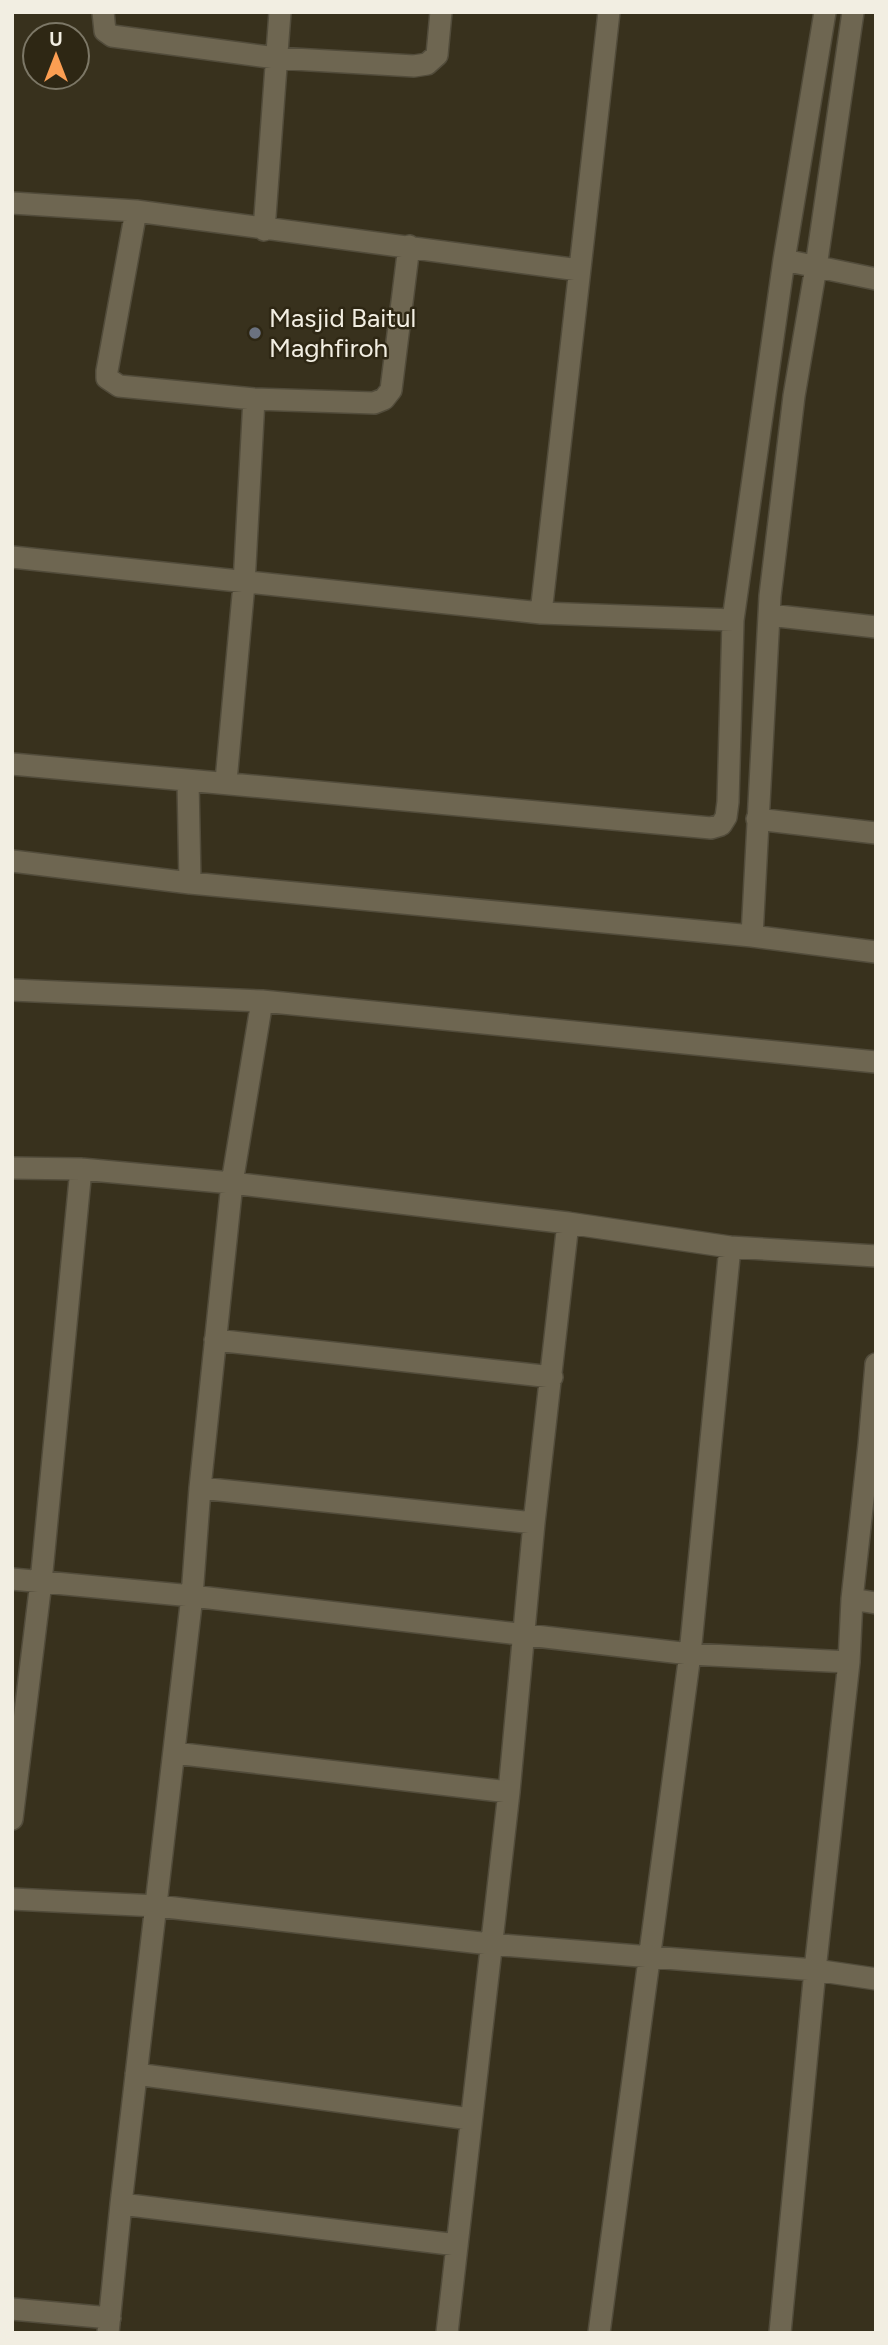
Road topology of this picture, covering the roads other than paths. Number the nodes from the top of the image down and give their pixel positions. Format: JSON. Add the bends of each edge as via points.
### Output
{"nodes":[{"id":1,"x":103,"y":12,"type":"edge"},
{"id":2,"x":280,"y":12,"type":"edge"},
{"id":3,"x":441,"y":12,"type":"edge"},
{"id":4,"x":609,"y":12,"type":"edge"},
{"id":5,"x":824,"y":12,"type":"edge"},
{"id":6,"x":853,"y":12,"type":"edge"},
{"id":7,"x":276,"y":58,"type":"junction"},
{"id":8,"x":12,"y":202,"type":"edge"},
{"id":9,"x":136,"y":211,"type":"junction"},
{"id":10,"x":264,"y":230,"type":"junction"},
{"id":11,"x":409,"y":246,"type":"junction"},
{"id":12,"x":784,"y":260,"type":"junction"},
{"id":13,"x":816,"y":267,"type":"junction"},
{"id":14,"x":579,"y":270,"type":"junction"},
{"id":15,"x":876,"y":279,"type":"edge"},
{"id":16,"x":254,"y":399,"type":"junction"},
{"id":17,"x":12,"y":557,"type":"edge"},
{"id":18,"x":244,"y":584,"type":"junction"},
{"id":19,"x":541,"y":613,"type":"junction"},
{"id":20,"x":769,"y":615,"type":"junction"},
{"id":21,"x":733,"y":620,"type":"junction"},
{"id":22,"x":876,"y":627,"type":"edge"},
{"id":23,"x":12,"y":764,"type":"edge"},
{"id":24,"x":188,"y":781,"type":"junction"},
{"id":25,"x":226,"y":781,"type":"junction"},
{"id":26,"x":757,"y":819,"type":"junction"},
{"id":27,"x":876,"y":832,"type":"edge"},
{"id":28,"x":12,"y":861,"type":"edge"},
{"id":29,"x":190,"y":884,"type":"junction"},
{"id":30,"x":752,"y":936,"type":"junction"},
{"id":31,"x":876,"y":952,"type":"edge"},
{"id":32,"x":12,"y":990,"type":"edge"},
{"id":33,"x":262,"y":1001,"type":"junction"},
{"id":34,"x":876,"y":1062,"type":"edge"},
{"id":35,"x":12,"y":1168,"type":"edge"},
{"id":36,"x":81,"y":1170,"type":"junction"},
{"id":37,"x":232,"y":1183,"type":"junction"},
{"id":38,"x":568,"y":1223,"type":"junction"},
{"id":39,"x":730,"y":1247,"type":"junction"},
{"id":40,"x":876,"y":1256,"type":"edge"},
{"id":41,"x":215,"y":1340,"type":"junction"},
{"id":42,"x":876,"y":1364,"type":"edge"},
{"id":43,"x":552,"y":1377,"type":"junction"},
{"id":44,"x":873,"y":1445,"type":"edge"},
{"id":45,"x":200,"y":1488,"type":"junction"},
{"id":46,"x":534,"y":1523,"type":"junction"},
{"id":47,"x":12,"y":1579,"type":"edge"},
{"id":48,"x":41,"y":1582,"type":"junction"},
{"id":49,"x":192,"y":1596,"type":"junction"},
{"id":50,"x":852,"y":1599,"type":"junction"},
{"id":51,"x":876,"y":1603,"type":"edge"},
{"id":52,"x":523,"y":1633,"type":"junction"},
{"id":53,"x":690,"y":1654,"type":"junction"},
{"id":54,"x":849,"y":1662,"type":"junction"},
{"id":55,"x":174,"y":1754,"type":"junction"},
{"id":56,"x":509,"y":1792,"type":"junction"},
{"id":57,"x":12,"y":1819,"type":"edge"},
{"id":58,"x":12,"y":1899,"type":"edge"},
{"id":59,"x":157,"y":1906,"type":"junction"},
{"id":60,"x":490,"y":1944,"type":"junction"},
{"id":61,"x":650,"y":1958,"type":"junction"},
{"id":62,"x":815,"y":1970,"type":"junction"},
{"id":63,"x":876,"y":1979,"type":"edge"},
{"id":64,"x":136,"y":2074,"type":"junction"},
{"id":65,"x":471,"y":2119,"type":"junction"},
{"id":66,"x":121,"y":2204,"type":"junction"},
{"id":67,"x":457,"y":2245,"type":"junction"},
{"id":68,"x":12,"y":2309,"type":"edge"},
{"id":69,"x":109,"y":2325,"type":"edge"},
{"id":70,"x":447,"y":2333,"type":"edge"},
{"id":71,"x":599,"y":2333,"type":"edge"},
{"id":72,"x":780,"y":2333,"type":"edge"}],
"edges":[{"from":1,"to":7,"type":"street","via":[[105,31],[112,36]]},
{"from":2,"to":7,"type":"street"},
{"from":3,"to":7,"type":"street","via":[[437,55],[427,64]]},
{"from":4,"to":14,"type":"street"},
{"from":5,"to":12,"type":"street"},
{"from":6,"to":13,"type":"street"},
{"from":7,"to":10,"type":"street"},
{"from":8,"to":9,"type":"street"},
{"from":9,"to":10,"type":"street"},
{"from":9,"to":16,"type":"street","via":[[107,378],[119,386]]},
{"from":10,"to":11,"type":"street"},
{"from":11,"to":14,"type":"street"},
{"from":11,"to":16,"type":"street","via":[[391,390],[384,399],[374,403]]},
{"from":12,"to":13,"type":"street"},
{"from":12,"to":21,"type":"street"},
{"from":13,"to":15,"type":"street"},
{"from":13,"to":20,"type":"street","via":[[794,397]]},
{"from":14,"to":19,"type":"street"},
{"from":16,"to":18,"type":"street"},
{"from":17,"to":18,"type":"street"},
{"from":18,"to":19,"type":"street"},
{"from":18,"to":25,"type":"street"},
{"from":19,"to":21,"type":"street"},
{"from":20,"to":22,"type":"street"},
{"from":20,"to":26,"type":"street"},
{"from":21,"to":25,"type":"street","via":[[728,802],[721,825],[711,828]]},
{"from":23,"to":24,"type":"street"},
{"from":24,"to":25,"type":"street"},
{"from":24,"to":29,"type":"street"},
{"from":26,"to":27,"type":"street"},
{"from":26,"to":30,"type":"street"},
{"from":28,"to":29,"type":"street"},
{"from":29,"to":30,"type":"street"},
{"from":30,"to":31,"type":"street"},
{"from":32,"to":33,"type":"street"},
{"from":33,"to":34,"type":"street"},
{"from":33,"to":37,"type":"street"},
{"from":35,"to":36,"type":"street"},
{"from":36,"to":37,"type":"street"},
{"from":36,"to":48,"type":"street"},
{"from":37,"to":38,"type":"street"},
{"from":37,"to":41,"type":"street"},
{"from":38,"to":39,"type":"street"},
{"from":38,"to":43,"type":"street"},
{"from":39,"to":40,"type":"street"},
{"from":39,"to":53,"type":"street"},
{"from":41,"to":43,"type":"street"},
{"from":41,"to":45,"type":"street"},
{"from":42,"to":44,"type":"street"},
{"from":43,"to":46,"type":"street"},
{"from":44,"to":50,"type":"street"},
{"from":45,"to":46,"type":"street"},
{"from":45,"to":49,"type":"street"},
{"from":46,"to":52,"type":"street"},
{"from":47,"to":48,"type":"street"},
{"from":48,"to":49,"type":"street"},
{"from":48,"to":57,"type":"street"},
{"from":49,"to":52,"type":"street"},
{"from":49,"to":55,"type":"street"},
{"from":50,"to":51,"type":"street"},
{"from":50,"to":54,"type":"street"},
{"from":52,"to":53,"type":"street"},
{"from":52,"to":56,"type":"street"},
{"from":53,"to":54,"type":"street"},
{"from":53,"to":61,"type":"street"},
{"from":54,"to":62,"type":"street"},
{"from":55,"to":56,"type":"street"},
{"from":55,"to":59,"type":"street"},
{"from":56,"to":60,"type":"street"},
{"from":58,"to":59,"type":"street"},
{"from":59,"to":60,"type":"street"},
{"from":59,"to":64,"type":"street"},
{"from":60,"to":61,"type":"street"},
{"from":60,"to":65,"type":"street"},
{"from":61,"to":62,"type":"street"},
{"from":61,"to":71,"type":"street"},
{"from":62,"to":63,"type":"street"},
{"from":62,"to":72,"type":"street"},
{"from":64,"to":65,"type":"street"},
{"from":64,"to":66,"type":"street"},
{"from":65,"to":67,"type":"street"},
{"from":66,"to":67,"type":"street"},
{"from":66,"to":69,"type":"street"},
{"from":67,"to":70,"type":"street"},
{"from":68,"to":69,"type":"street"}]}
